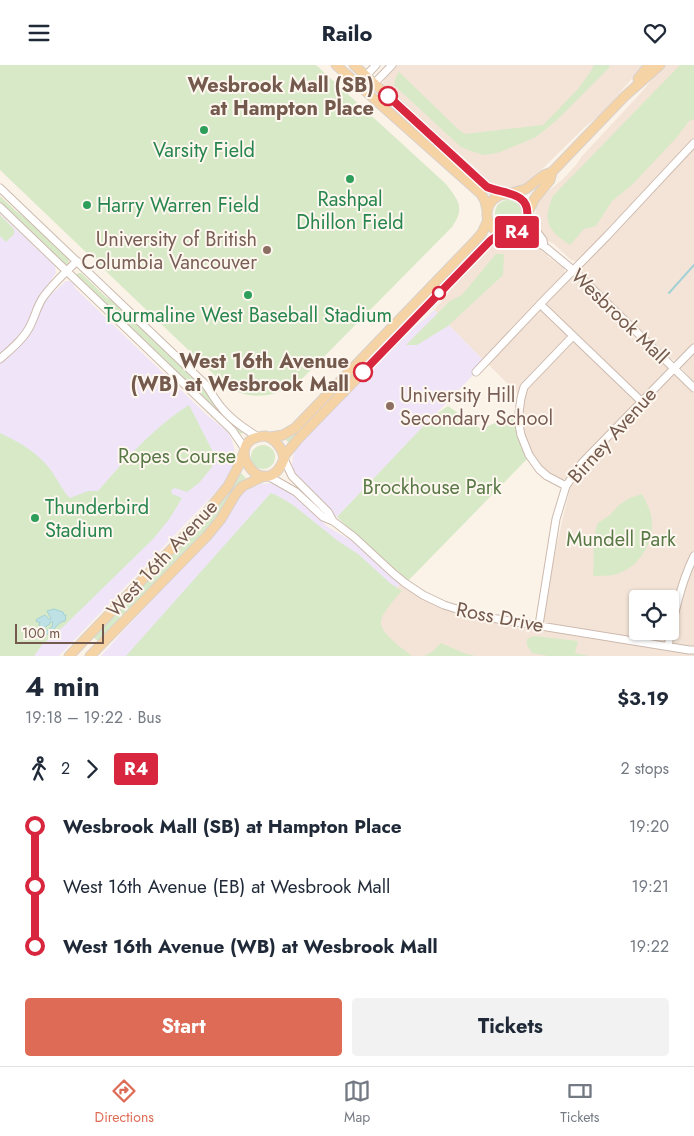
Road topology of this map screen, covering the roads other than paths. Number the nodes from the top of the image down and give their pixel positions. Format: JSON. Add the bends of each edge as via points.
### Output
{"nodes":[{"id":1,"x":336,"y":65,"type":"edge"},
{"id":2,"x":354,"y":65,"type":"edge"},
{"id":3,"x":376,"y":65,"type":"edge"},
{"id":4,"x":392,"y":65,"type":"edge"},
{"id":5,"x":648,"y":65,"type":"edge"},
{"id":6,"x":660,"y":65,"type":"edge"},
{"id":7,"x":366,"y":76,"type":"junction"},
{"id":8,"x":374,"y":83,"type":"junction"},
{"id":9,"x":358,"y":84,"type":"junction"},
{"id":10,"x":366,"y":92,"type":"junction"},
{"id":11,"x":624,"y":97,"type":"junction"},
{"id":12,"x":694,"y":143,"type":"edge"},
{"id":13,"x":552,"y":172,"type":"junction"},
{"id":14,"x":0,"y":188,"type":"edge"},
{"id":15,"x":508,"y":193,"type":"junction"},
{"id":16,"x":0,"y":207,"type":"edge"},
{"id":17,"x":488,"y":209,"type":"junction"},
{"id":18,"x":528,"y":215,"type":"junction"},
{"id":19,"x":488,"y":220,"type":"junction"},
{"id":20,"x":508,"y":233,"type":"junction"},
{"id":21,"x":544,"y":246,"type":"junction"},
{"id":22,"x":77,"y":261,"type":"junction"},
{"id":23,"x":573,"y":270,"type":"junction"},
{"id":24,"x":67,"y":271,"type":"junction"},
{"id":25,"x":540,"y":304,"type":"junction"},
{"id":26,"x":573,"y":336,"type":"junction"},
{"id":27,"x":694,"y":347,"type":"edge"},
{"id":28,"x":0,"y":359,"type":"edge"},
{"id":29,"x":674,"y":368,"type":"junction"},
{"id":30,"x":476,"y":372,"type":"dead end"},
{"id":31,"x":694,"y":388,"type":"edge"},
{"id":32,"x":641,"y":401,"type":"junction"},
{"id":33,"x":258,"y":437,"type":"junction"},
{"id":34,"x":270,"y":437,"type":"junction"},
{"id":35,"x":245,"y":450,"type":"junction"},
{"id":36,"x":284,"y":457,"type":"junction"},
{"id":37,"x":266,"y":476,"type":"junction"},
{"id":38,"x":566,"y":486,"type":"junction"},
{"id":39,"x":333,"y":521,"type":"junction"},
{"id":40,"x":694,"y":556,"type":"edge"},
{"id":41,"x":540,"y":625,"type":"junction"},
{"id":42,"x":668,"y":646,"type":"junction"},
{"id":43,"x":694,"y":650,"type":"edge"},
{"id":44,"x":69,"y":656,"type":"edge"},
{"id":45,"x":90,"y":656,"type":"edge"}],
"edges":[{"from":1,"to":9,"type":"main road"},
{"from":2,"to":7,"type":"main road"},
{"from":3,"to":7,"type":"street"},
{"from":4,"to":8,"type":"street"},
{"from":5,"to":11,"type":"main road"},
{"from":6,"to":11,"type":"main road"},
{"from":7,"to":8,"type":"main road"},
{"from":7,"to":9,"type":"street"},
{"from":8,"to":10,"type":"street"},
{"from":8,"to":15,"type":"main road","via":[[487,187]]},
{"from":9,"to":10,"type":"main road"},
{"from":10,"to":17,"type":"main road","via":[[481,193]]},
{"from":11,"to":13,"type":"main road"},
{"from":12,"to":23,"type":"street"},
{"from":13,"to":15,"type":"main road","via":[[526,189]]},
{"from":13,"to":18,"type":"main road"},
{"from":14,"to":22,"type":"street"},
{"from":15,"to":17,"type":"main road","via":[[494,199]]},
{"from":15,"to":18,"type":"main road","via":[[522,199]]},
{"from":16,"to":24,"type":"street"},
{"from":17,"to":19,"type":"main road"},
{"from":18,"to":20,"type":"main road","via":[[520,229]]},
{"from":18,"to":21,"type":"street","name":"Wesbrook Mall"},
{"from":19,"to":20,"type":"main road","via":[[493,228]]},
{"from":19,"to":34,"type":"main road","via":[[476,240],[295,428],[283,435]]},
{"from":20,"to":21,"type":"street","name":"Wesbrook Mall"},
{"from":20,"to":36,"type":"main road","via":[[490,241]]},
{"from":21,"to":23,"type":"street","name":"Wesbrook Mall"},
{"from":22,"to":24,"type":"street"},
{"from":22,"to":33,"type":"street","via":[[205,385],[234,420]]},
{"from":23,"to":25,"type":"street"},
{"from":23,"to":29,"type":"street","name":"Wesbrook Mall"},
{"from":24,"to":28,"type":"street","via":[[41,300],[26,332]]},
{"from":24,"to":35,"type":"street","via":[[232,430]]},
{"from":25,"to":26,"type":"street"},
{"from":25,"to":30,"type":"street"},
{"from":26,"to":32,"type":"street"},
{"from":26,"to":38,"type":"street","via":[[524,387],[519,413],[521,435],[528,455],[547,476]]},
{"from":27,"to":29,"type":"street","name":"Birney Avenue"},
{"from":29,"to":31,"type":"street","name":"Wesbrook Mall"},
{"from":29,"to":32,"type":"street","name":"Birney Avenue"},
{"from":32,"to":38,"type":"street","name":"Birney Avenue","via":[[582,463]]},
{"from":33,"to":34,"type":"main road"},
{"from":33,"to":35,"type":"main road","via":[[249,442]]},
{"from":34,"to":36,"type":"main road","via":[[280,446]]},
{"from":35,"to":37,"type":"main road","via":[[246,463],[251,470]]},
{"from":35,"to":44,"type":"main road","name":"West 16th Avenue","via":[[228,486],[206,513]]},
{"from":36,"to":37,"type":"main road","via":[[278,471]]},
{"from":36,"to":39,"type":"street","name":"Ross Drive","via":[[292,475]]},
{"from":37,"to":39,"type":"street","name":"Ross Drive","via":[[296,492],[323,517]]},
{"from":37,"to":45,"type":"main road","name":"West 16th Avenue","via":[[243,486],[207,536]]},
{"from":38,"to":41,"type":"street","name":"Birney Avenue","via":[[556,519]]},
{"from":39,"to":41,"type":"street","name":"Ross Drive","via":[[423,595],[473,614]]},
{"from":40,"to":42,"type":"street","via":[[676,605]]},
{"from":41,"to":42,"type":"street","name":"Ross Drive"},
{"from":42,"to":43,"type":"street","name":"Ross Drive"}]}
